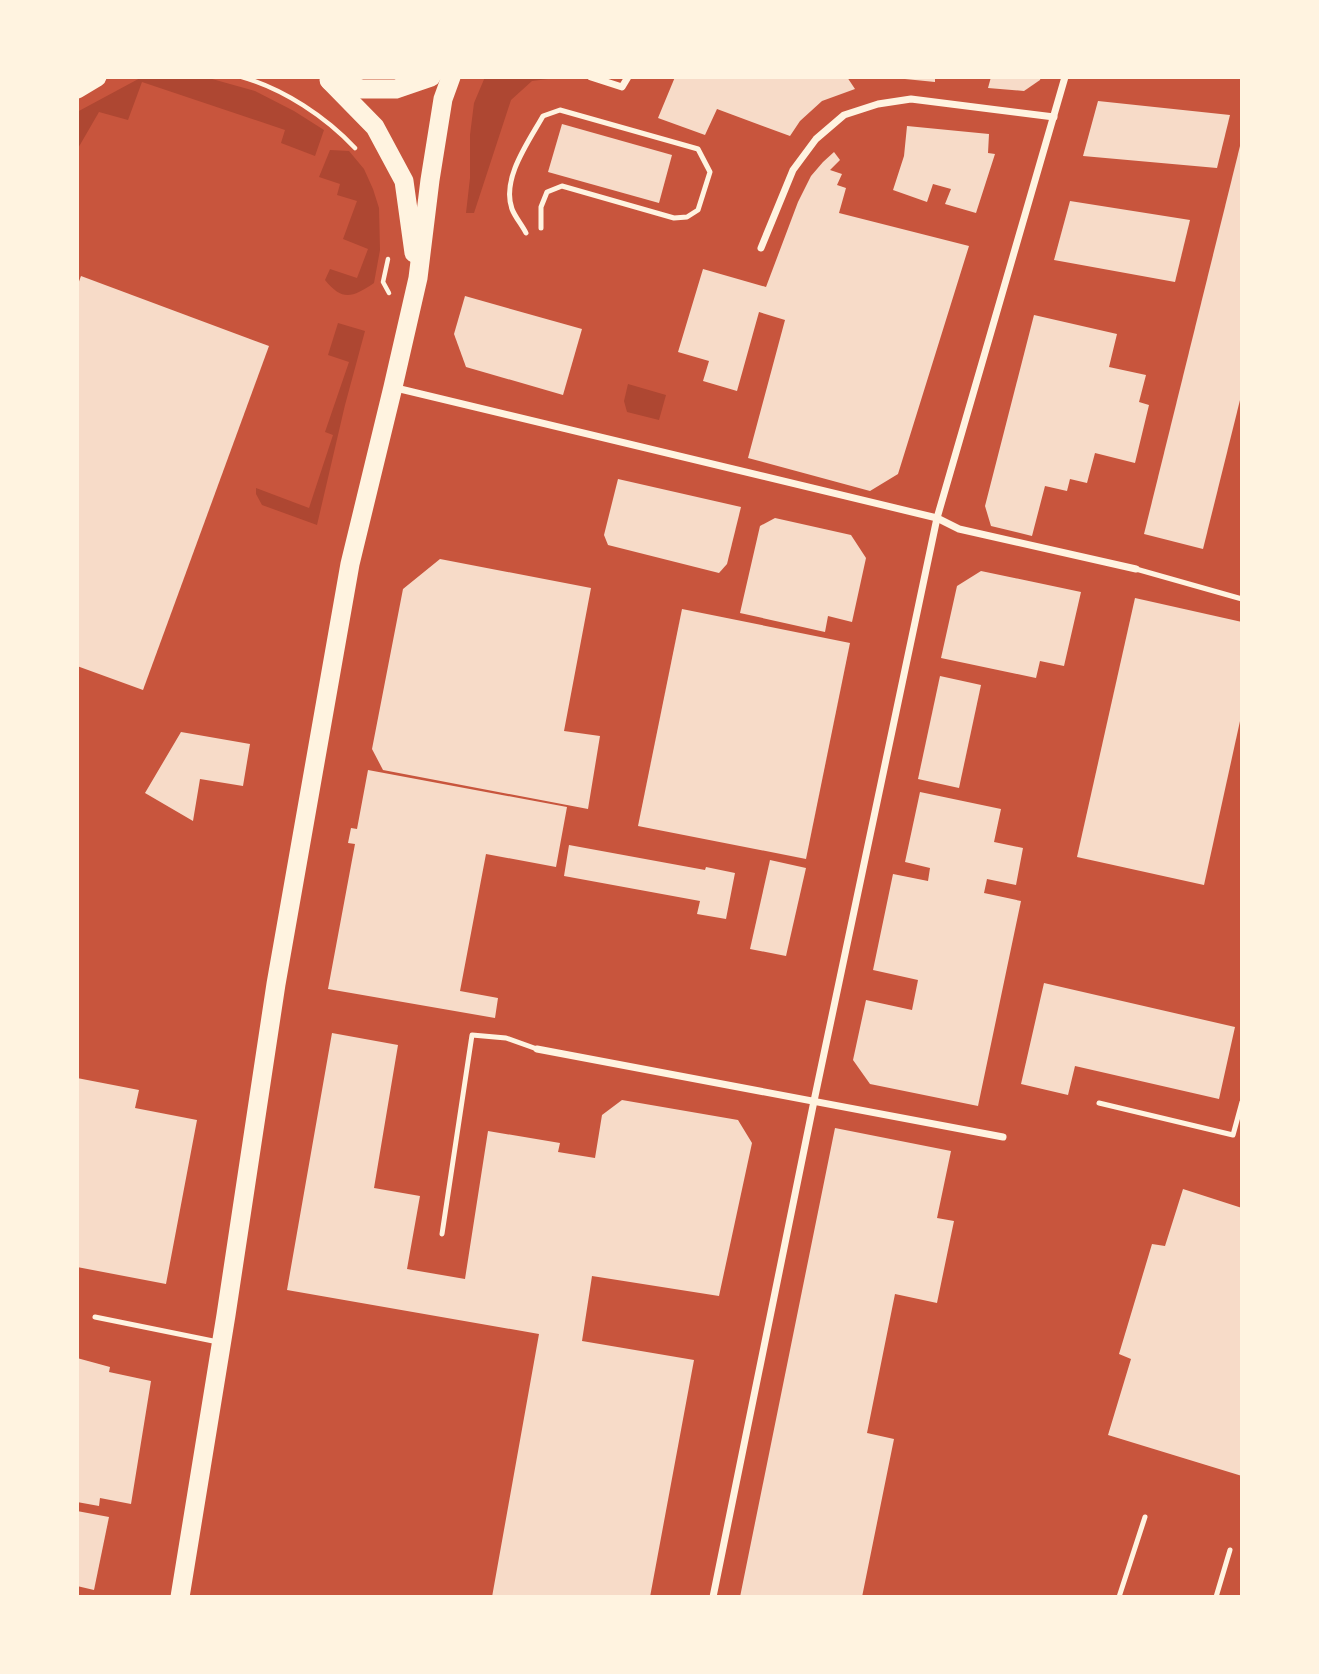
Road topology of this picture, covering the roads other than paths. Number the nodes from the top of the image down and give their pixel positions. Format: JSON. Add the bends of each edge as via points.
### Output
{"nodes":[{"id":1,"x":97,"y":77,"type":"edge"},
{"id":2,"x":431,"y":77,"type":"edge"},
{"id":3,"x":451,"y":77,"type":"edge"},
{"id":4,"x":591,"y":77,"type":"edge"},
{"id":5,"x":628,"y":77,"type":"edge"},
{"id":6,"x":1065,"y":77,"type":"edge"},
{"id":7,"x":326,"y":79,"type":"edge"},
{"id":8,"x":77,"y":89,"type":"edge"},
{"id":9,"x":1054,"y":117,"type":"junction"},
{"id":10,"x":541,"y":228,"type":"dead end"},
{"id":11,"x":526,"y":233,"type":"dead end"},
{"id":12,"x":761,"y":248,"type":"dead end"},
{"id":13,"x":418,"y":278,"type":"junction"},
{"id":14,"x":393,"y":387,"type":"junction"},
{"id":15,"x":937,"y":518,"type":"junction"},
{"id":16,"x":1136,"y":569,"type":"joint"},
{"id":17,"x":1242,"y":599,"type":"edge"},
{"id":18,"x":537,"y":1049,"type":"joint"},
{"id":19,"x":814,"y":1101,"type":"junction"},
{"id":20,"x":1242,"y":1102,"type":"edge"},
{"id":21,"x":1099,"y":1103,"type":"dead end"},
{"id":22,"x":1003,"y":1137,"type":"dead end"},
{"id":23,"x":442,"y":1234,"type":"dead end"},
{"id":24,"x":94,"y":1317,"type":"dead end"},
{"id":25,"x":222,"y":1343,"type":"junction"},
{"id":26,"x":1145,"y":1517,"type":"dead end"},
{"id":27,"x":1230,"y":1550,"type":"dead end"},
{"id":28,"x":180,"y":1597,"type":"edge"},
{"id":29,"x":713,"y":1597,"type":"edge"},
{"id":30,"x":1119,"y":1597,"type":"edge"},
{"id":31,"x":1216,"y":1597,"type":"edge"}],
"edges":[{"from":1,"to":8,"type":"highway"},
{"from":2,"to":7,"type":"highway","via":[[396,89],[362,89]]},
{"from":3,"to":13,"type":"highway","via":[[443,99]]},
{"from":4,"to":5,"type":"street","via":[[622,87]]},
{"from":6,"to":9,"type":"street"},
{"from":7,"to":13,"type":"highway","via":[[375,127],[404,181]]},
{"from":9,"to":12,"type":"street","via":[[911,99],[844,115],[816,139],[793,170]]},
{"from":9,"to":15,"type":"street"},
{"from":10,"to":11,"type":"lane","via":[[547,192],[562,186],[674,218],[687,217],[698,210],[710,172],[698,149],[560,110],[543,116],[519,159],[509,190],[512,208]]},
{"from":13,"to":14,"type":"highway"},
{"from":14,"to":15,"type":"street"},
{"from":14,"to":25,"type":"highway","via":[[348,578],[276,984]]},
{"from":15,"to":16,"type":"street","via":[[959,529]]},
{"from":15,"to":19,"type":"street"},
{"from":16,"to":17,"type":"lane"},
{"from":18,"to":19,"type":"street"},
{"from":18,"to":23,"type":"lane","via":[[506,1038],[472,1035]]},
{"from":19,"to":22,"type":"street"},
{"from":19,"to":29,"type":"street"},
{"from":20,"to":21,"type":"lane","via":[[1233,1135]]},
{"from":24,"to":25,"type":"lane"},
{"from":25,"to":28,"type":"highway"},
{"from":26,"to":30,"type":"lane"},
{"from":27,"to":31,"type":"lane"}]}
